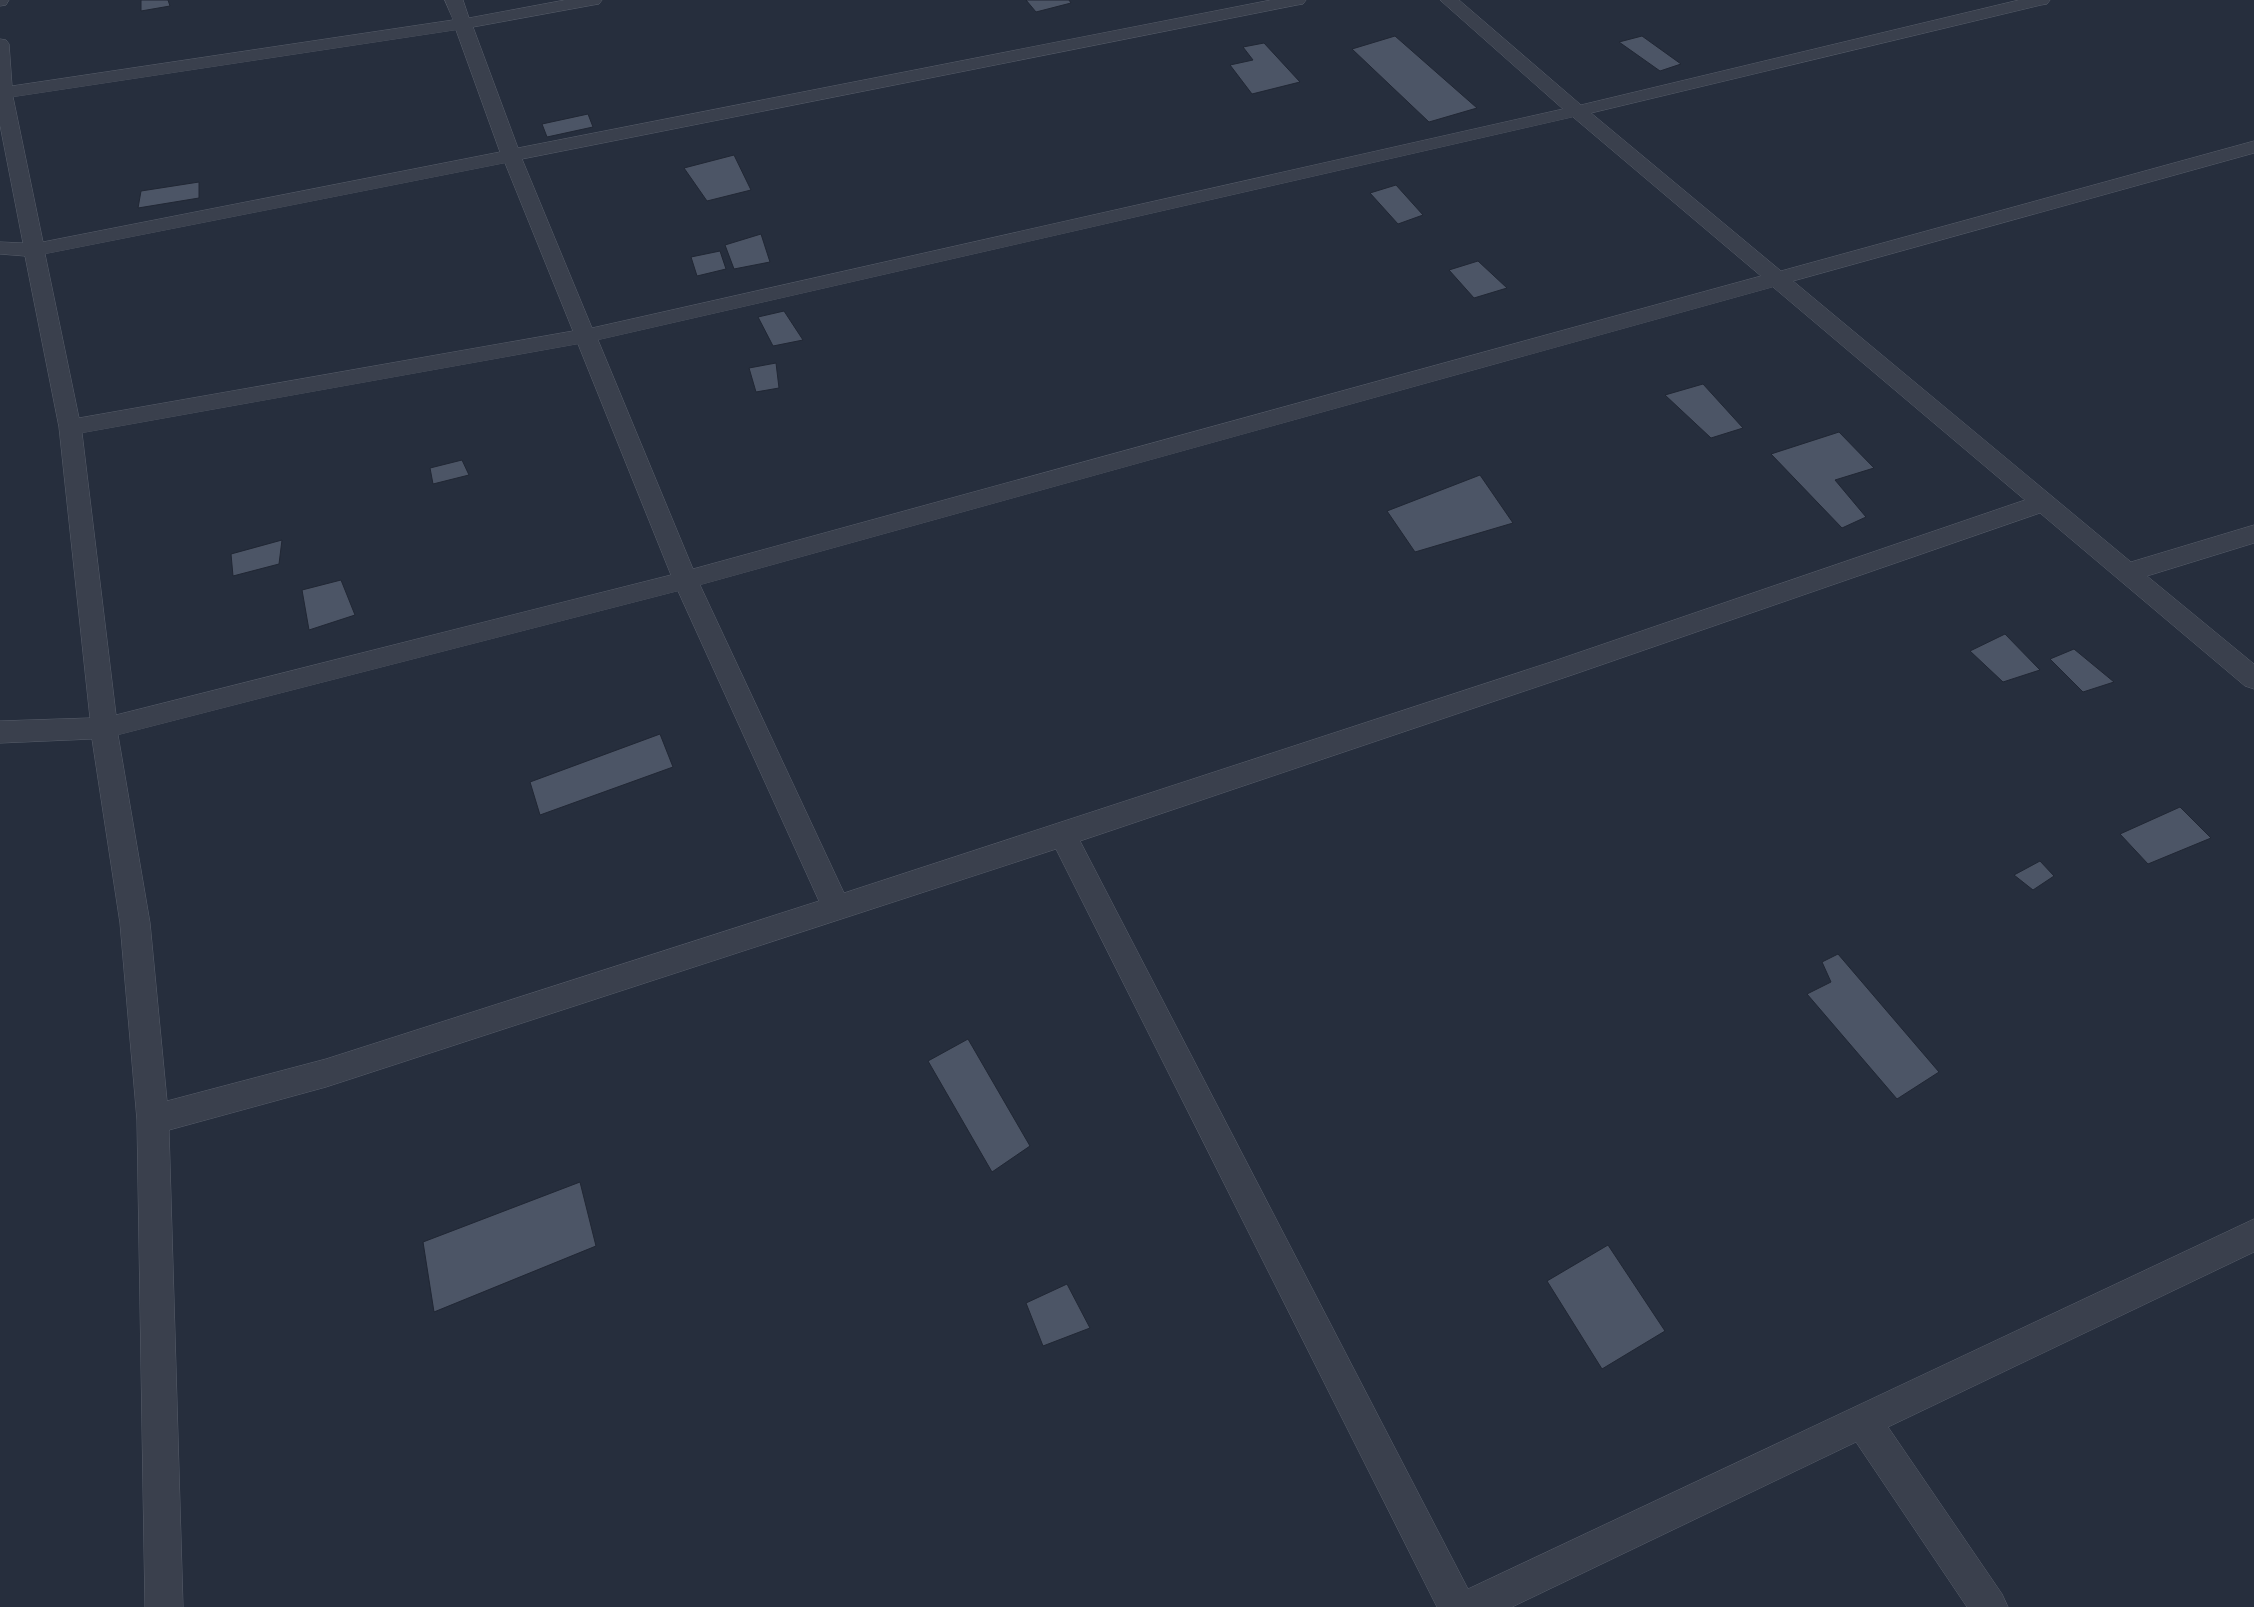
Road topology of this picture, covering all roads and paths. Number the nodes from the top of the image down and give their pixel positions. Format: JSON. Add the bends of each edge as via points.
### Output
{"nodes":[{"id":1,"x":454,"y":0,"type":"edge"},
{"id":2,"x":593,"y":0,"type":"edge"},
{"id":3,"x":1297,"y":0,"type":"edge"},
{"id":4,"x":1449,"y":0,"type":"edge"},
{"id":5,"x":2041,"y":0,"type":"edge"},
{"id":6,"x":463,"y":24,"type":"junction"},
{"id":7,"x":0,"y":44,"type":"edge"},
{"id":8,"x":3,"y":93,"type":"junction"},
{"id":9,"x":1577,"y":111,"type":"junction"},
{"id":10,"x":2254,"y":147,"type":"edge"},
{"id":11,"x":512,"y":156,"type":"junction"},
{"id":12,"x":0,"y":248,"type":"edge"},
{"id":13,"x":33,"y":250,"type":"junction"},
{"id":14,"x":1777,"y":280,"type":"junction"},
{"id":15,"x":586,"y":336,"type":"junction"},
{"id":16,"x":70,"y":427,"type":"junction"},
{"id":17,"x":2042,"y":503,"type":"junction"},
{"id":18,"x":2254,"y":534,"type":"edge"},
{"id":19,"x":2126,"y":573,"type":"junction"},
{"id":20,"x":685,"y":580,"type":"junction"},
{"id":21,"x":2254,"y":679,"type":"edge"},
{"id":22,"x":104,"y":728,"type":"junction"},
{"id":23,"x":0,"y":732,"type":"edge"},
{"id":24,"x":1063,"y":835,"type":"junction"},
{"id":25,"x":836,"y":907,"type":"junction"},
{"id":26,"x":153,"y":1120,"type":"junction"},
{"id":27,"x":2254,"y":1235,"type":"edge"},
{"id":28,"x":1863,"y":1421,"type":"junction"},
{"id":29,"x":164,"y":1607,"type":"edge"},
{"id":30,"x":1456,"y":1607,"type":"edge"},
{"id":31,"x":1471,"y":1607,"type":"edge"},
{"id":32,"x":1989,"y":1607,"type":"edge"}],
"edges":[{"from":1,"to":6,"type":"street"},
{"from":2,"to":6,"type":"street"},
{"from":3,"to":11,"type":"street"},
{"from":4,"to":9,"type":"street"},
{"from":5,"to":9,"type":"street"},
{"from":6,"to":8,"type":"street"},
{"from":6,"to":11,"type":"street"},
{"from":7,"to":8,"type":"street"},
{"from":8,"to":13,"type":"street"},
{"from":9,"to":14,"type":"street"},
{"from":9,"to":15,"type":"street"},
{"from":10,"to":14,"type":"street"},
{"from":11,"to":13,"type":"street"},
{"from":11,"to":15,"type":"street"},
{"from":12,"to":13,"type":"street"},
{"from":13,"to":16,"type":"street"},
{"from":14,"to":17,"type":"street"},
{"from":14,"to":20,"type":"street"},
{"from":15,"to":16,"type":"street"},
{"from":15,"to":20,"type":"street"},
{"from":16,"to":22,"type":"street"},
{"from":17,"to":19,"type":"street"},
{"from":17,"to":24,"type":"street"},
{"from":18,"to":19,"type":"street"},
{"from":19,"to":21,"type":"street"},
{"from":20,"to":22,"type":"street"},
{"from":20,"to":25,"type":"street"},
{"from":22,"to":23,"type":"street"},
{"from":22,"to":26,"type":"street","via":[[135,923]]},
{"from":24,"to":25,"type":"street"},
{"from":24,"to":30,"type":"street"},
{"from":25,"to":26,"type":"street","via":[[326,1073]]},
{"from":26,"to":29,"type":"street"},
{"from":27,"to":28,"type":"street"},
{"from":28,"to":31,"type":"street"},
{"from":28,"to":32,"type":"street"}]}
